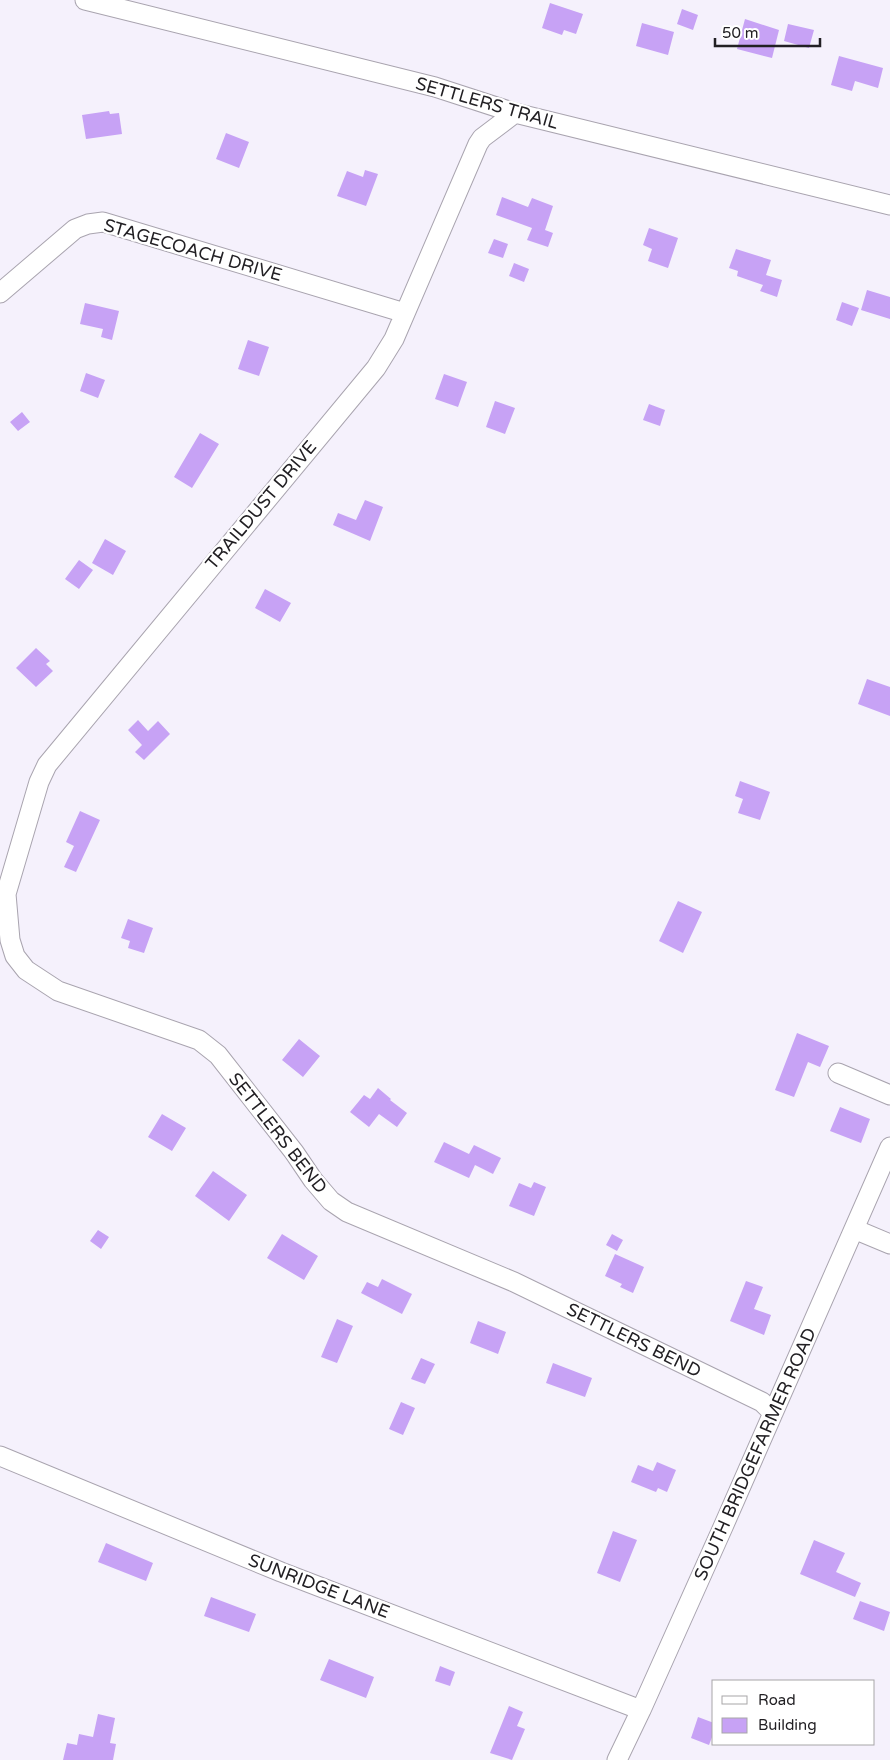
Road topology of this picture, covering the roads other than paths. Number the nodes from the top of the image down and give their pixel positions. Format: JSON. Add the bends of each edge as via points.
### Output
{"nodes":[{"id":1,"x":84,"y":0,"type":"edge"},
{"id":2,"x":515,"y":113,"type":"junction"},
{"id":3,"x":890,"y":205,"type":"edge"},
{"id":4,"x":0,"y":293,"type":"edge"},
{"id":5,"x":405,"y":312,"type":"junction"},
{"id":6,"x":3,"y":893,"type":"edge"},
{"id":7,"x":838,"y":1073,"type":"dead end"},
{"id":8,"x":890,"y":1096,"type":"edge"},
{"id":9,"x":890,"y":1147,"type":"edge"},
{"id":10,"x":854,"y":1229,"type":"junction"},
{"id":11,"x":890,"y":1244,"type":"edge"},
{"id":12,"x":773,"y":1413,"type":"junction"},
{"id":13,"x":0,"y":1456,"type":"edge"},
{"id":14,"x":642,"y":1710,"type":"junction"},
{"id":15,"x":617,"y":1760,"type":"edge"}],
"edges":[{"from":1,"to":2,"type":"street","name":"SETTLERS TRAIL","via":[[435,86]]},
{"from":2,"to":3,"type":"street","name":"SETTLERS TRAIL"},
{"from":2,"to":5,"type":"street","name":"TRAILDUST DRIVE","via":[[482,138],[474,151]]},
{"from":4,"to":5,"type":"street","name":"STAGECOACH DRIVE","via":[[75,229],[103,222]]},
{"from":5,"to":6,"type":"street","name":"TRAILDUST DRIVE","via":[[394,340],[376,368],[47,765]]},
{"from":6,"to":12,"type":"street","name":"SETTLERS BEND","via":[[10,940],[15,956],[26,970],[58,991],[199,1040],[218,1055],[331,1201],[347,1212],[514,1282],[762,1402]]},
{"from":7,"to":8,"type":"street"},
{"from":9,"to":10,"type":"street","name":"SOUTH BRIDGEFARMER ROAD"},
{"from":10,"to":11,"type":"street"},
{"from":10,"to":12,"type":"street","name":"SOUTH BRIDGEFARMER ROAD"},
{"from":12,"to":14,"type":"street","name":"SOUTH BRIDGEFARMER ROAD"},
{"from":13,"to":14,"type":"street","name":"SUNRIDGE LANE","via":[[280,1572]]},
{"from":14,"to":15,"type":"street","name":"SOUTH BRIDGEFARMER ROAD"}]}
